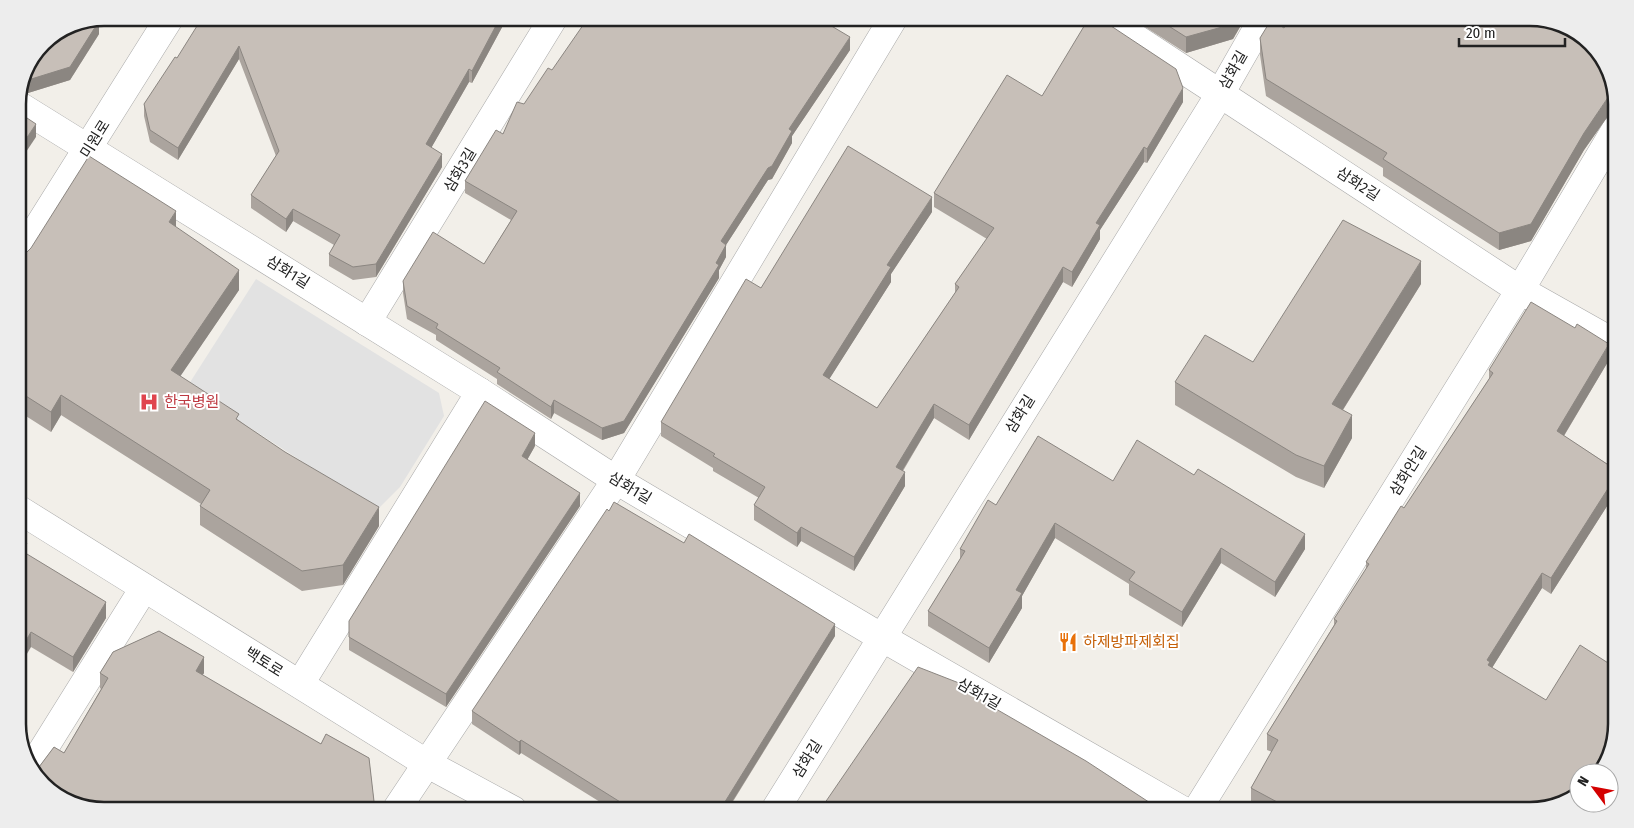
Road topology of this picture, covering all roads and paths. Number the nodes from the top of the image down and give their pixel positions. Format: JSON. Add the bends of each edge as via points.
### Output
{"nodes":[{"id":1,"x":165,"y":26,"type":"edge"},
{"id":2,"x":549,"y":26,"type":"edge"},
{"id":3,"x":889,"y":26,"type":"edge"},
{"id":4,"x":1115,"y":26,"type":"edge"},
{"id":5,"x":1259,"y":26,"type":"edge"},
{"id":6,"x":1220,"y":94,"type":"junction"},
{"id":7,"x":26,"y":110,"type":"edge"},
{"id":8,"x":1608,"y":142,"type":"edge"},
{"id":9,"x":89,"y":148,"type":"junction"},
{"id":10,"x":26,"y":246,"type":"edge"},
{"id":11,"x":1520,"y":290,"type":"junction"},
{"id":12,"x":367,"y":322,"type":"junction"},
{"id":13,"x":1608,"y":340,"type":"edge"},
{"id":14,"x":480,"y":392,"type":"junction"},
{"id":15,"x":616,"y":480,"type":"junction"},
{"id":16,"x":26,"y":514,"type":"edge"},
{"id":17,"x":144,"y":588,"type":"junction"},
{"id":18,"x":882,"y":638,"type":"junction"},
{"id":19,"x":300,"y":684,"type":"junction"},
{"id":20,"x":36,"y":761,"type":"edge"},
{"id":21,"x":426,"y":763,"type":"junction"},
{"id":22,"x":401,"y":802,"type":"edge"},
{"id":23,"x":498,"y":802,"type":"edge"},
{"id":24,"x":780,"y":802,"type":"edge"},
{"id":25,"x":1168,"y":802,"type":"edge"},
{"id":26,"x":1202,"y":802,"type":"edge"}],
"edges":[{"from":1,"to":9,"type":"street","name":"미원로"},
{"from":2,"to":12,"type":"street","name":"삼화3길"},
{"from":3,"to":15,"type":"street"},
{"from":4,"to":6,"type":"street","name":"삼화2길"},
{"from":5,"to":6,"type":"street","name":"삼화길"},
{"from":6,"to":11,"type":"street","name":"삼화2길"},
{"from":6,"to":18,"type":"street","name":"삼화길"},
{"from":7,"to":9,"type":"street","name":"삼화1길"},
{"from":8,"to":11,"type":"street","name":"삼화안길"},
{"from":9,"to":10,"type":"street","name":"미원로"},
{"from":9,"to":12,"type":"street","name":"삼화1길"},
{"from":11,"to":13,"type":"street","name":"삼화2길"},
{"from":11,"to":26,"type":"street","name":"삼화안길"},
{"from":12,"to":14,"type":"street","name":"삼화1길"},
{"from":14,"to":15,"type":"street","name":"삼화1길"},
{"from":14,"to":19,"type":"street"},
{"from":15,"to":18,"type":"street","name":"삼화1길"},
{"from":15,"to":21,"type":"street"},
{"from":16,"to":17,"type":"street","name":"백토로"},
{"from":17,"to":19,"type":"street","name":"백토로"},
{"from":17,"to":20,"type":"street"},
{"from":18,"to":24,"type":"street","name":"삼화길"},
{"from":18,"to":25,"type":"street","name":"삼화1길"},
{"from":19,"to":21,"type":"street","name":"백토로"},
{"from":21,"to":22,"type":"street"},
{"from":21,"to":23,"type":"street","name":"백토로"}]}
